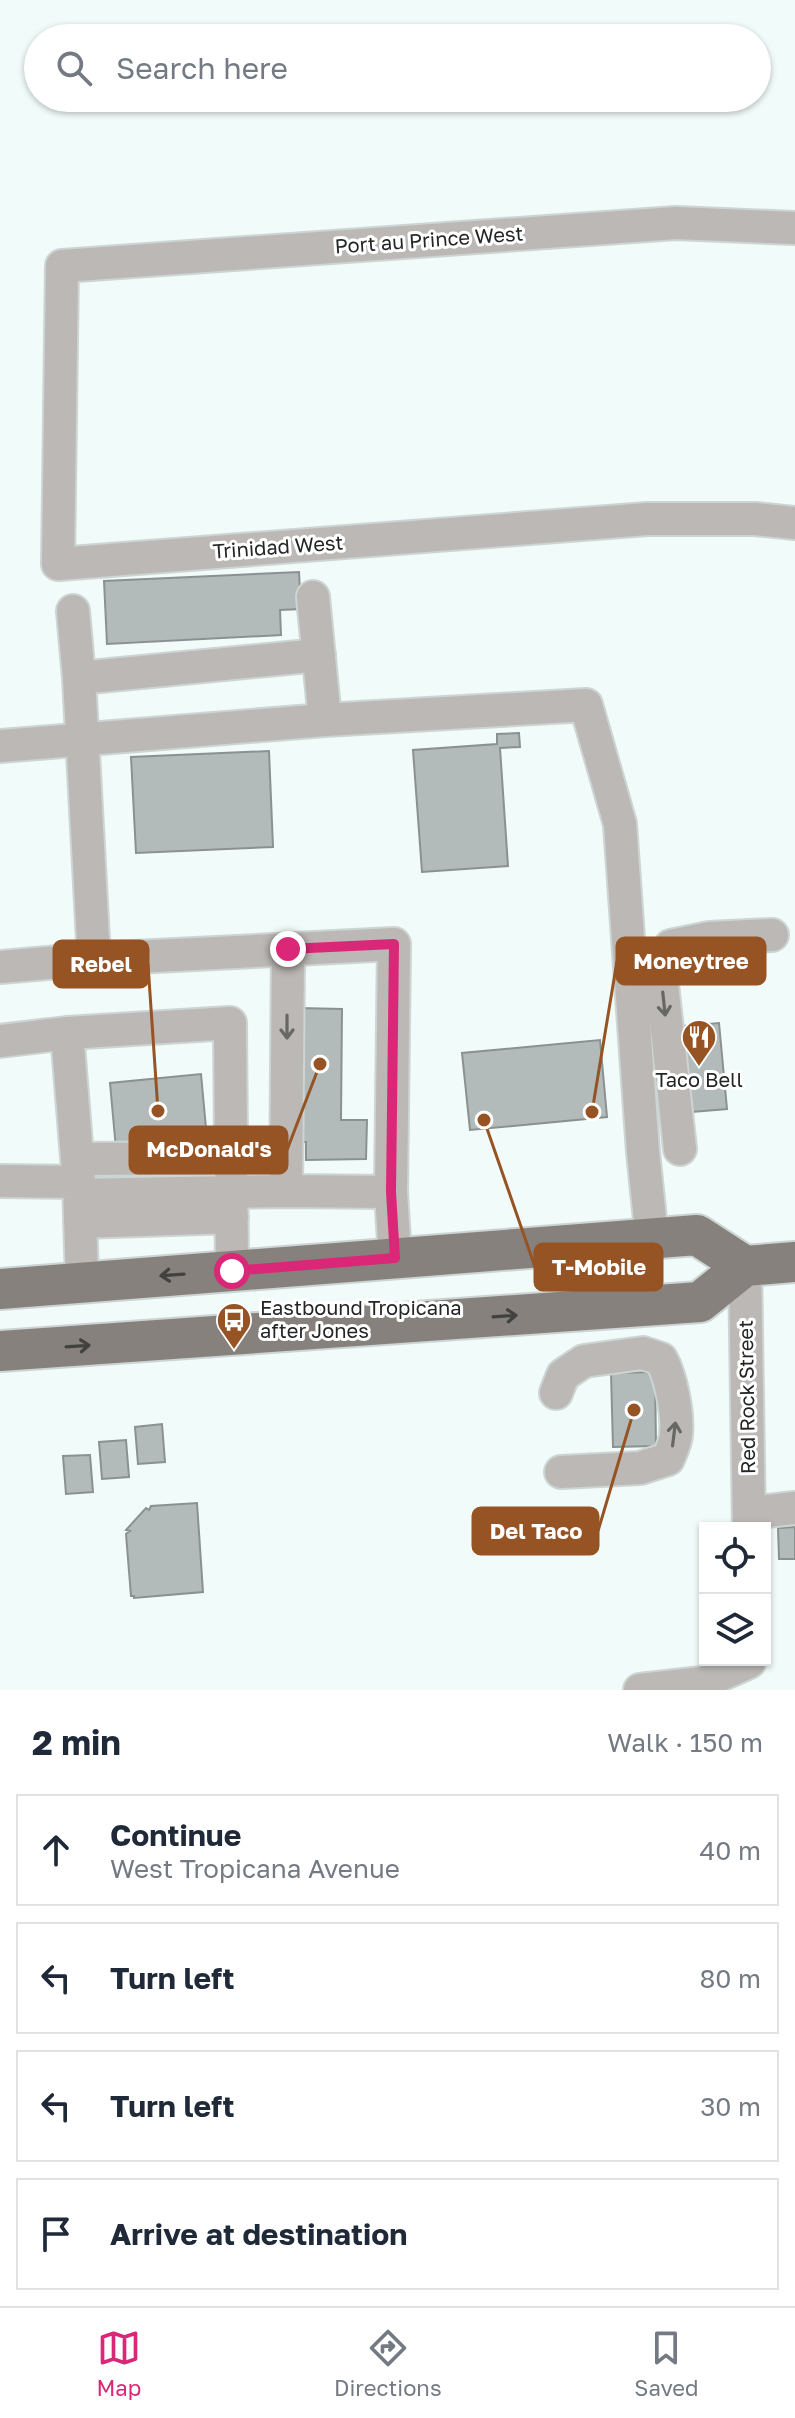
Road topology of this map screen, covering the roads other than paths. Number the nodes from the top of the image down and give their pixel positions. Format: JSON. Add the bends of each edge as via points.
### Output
{"nodes":[{"id":1,"x":795,"y":228,"type":"edge"},
{"id":2,"x":62,"y":266,"type":"joint"},
{"id":3,"x":795,"y":523,"type":"edge"},
{"id":4,"x":313,"y":597,"type":"dead end"},
{"id":5,"x":73,"y":611,"type":"dead end"},
{"id":6,"x":319,"y":655,"type":"junction"},
{"id":7,"x":79,"y":678,"type":"junction"},
{"id":8,"x":325,"y":720,"type":"junction"},
{"id":9,"x":82,"y":740,"type":"junction"},
{"id":10,"x":0,"y":746,"type":"edge"},
{"id":11,"x":772,"y":935,"type":"dead end"},
{"id":12,"x":288,"y":949,"type":"junction"},
{"id":13,"x":94,"y":959,"type":"junction"},
{"id":14,"x":0,"y":967,"type":"edge"},
{"id":15,"x":67,"y":1033,"type":"junction"},
{"id":16,"x":0,"y":1041,"type":"edge"},
{"id":17,"x":680,"y":1149,"type":"dead end"},
{"id":18,"x":232,"y":1158,"type":"junction"},
{"id":19,"x":0,"y":1181,"type":"edge"},
{"id":20,"x":79,"y":1190,"type":"junction"},
{"id":21,"x":286,"y":1191,"type":"junction"},
{"id":22,"x":391,"y":1192,"type":"junction"},
{"id":23,"x":232,"y":1204,"type":"junction"},
{"id":24,"x":652,"y":1239,"type":"junction"},
{"id":25,"x":395,"y":1258,"type":"junction"},
{"id":26,"x":795,"y":1262,"type":"edge"},
{"id":27,"x":745,"y":1266,"type":"junction"},
{"id":28,"x":232,"y":1271,"type":"junction"},
{"id":29,"x":82,"y":1281,"type":"junction"},
{"id":30,"x":0,"y":1289,"type":"edge"},
{"id":31,"x":0,"y":1351,"type":"edge"},
{"id":32,"x":556,"y":1393,"type":"dead end"},
{"id":33,"x":561,"y":1472,"type":"dead end"},
{"id":34,"x":795,"y":1508,"type":"edge"},
{"id":35,"x":749,"y":1521,"type":"edge"},
{"id":36,"x":749,"y":1671,"type":"edge"},
{"id":37,"x":640,"y":1690,"type":"edge"}],
"edges":[{"from":1,"to":2,"type":"street","name":"Port au Prince West","via":[[676,223]]},
{"from":2,"to":3,"type":"street","name":"Trinidad West","via":[[58,564],[647,519]]},
{"from":4,"to":6,"type":"street"},
{"from":5,"to":7,"type":"street"},
{"from":6,"to":7,"type":"street"},
{"from":6,"to":8,"type":"street"},
{"from":7,"to":9,"type":"street"},
{"from":8,"to":9,"type":"street"},
{"from":8,"to":24,"type":"street","via":[[586,705],[620,824]]},
{"from":9,"to":10,"type":"street"},
{"from":9,"to":13,"type":"street"},
{"from":11,"to":17,"type":"street","one_way":true,"via":[[671,946],[661,975]]},
{"from":12,"to":13,"type":"street"},
{"from":12,"to":21,"type":"street","one_way":true},
{"from":12,"to":22,"type":"street","via":[[394,944]]},
{"from":13,"to":14,"type":"street"},
{"from":15,"to":16,"type":"street"},
{"from":15,"to":18,"type":"street","via":[[230,1023]]},
{"from":15,"to":20,"type":"street"},
{"from":18,"to":20,"type":"street"},
{"from":18,"to":23,"type":"street"},
{"from":19,"to":20,"type":"street"},
{"from":20,"to":23,"type":"street"},
{"from":20,"to":29,"type":"street"},
{"from":21,"to":22,"type":"street"},
{"from":21,"to":23,"type":"street"},
{"from":22,"to":25,"type":"street"},
{"from":23,"to":28,"type":"street"},
{"from":24,"to":25,"type":"main road"},
{"from":24,"to":27,"type":"main road","via":[[697,1235]]},
{"from":25,"to":28,"type":"main road"},
{"from":26,"to":27,"type":"main road"},
{"from":31,"to":27,"type":"main road","one_way":true,"via":[[700,1302]]},
{"from":27,"to":35,"type":"street","name":"Red Rock Street"},
{"from":28,"to":29,"type":"main road","one_way":true},
{"from":29,"to":30,"type":"main road"},
{"from":33,"to":32,"type":"street","one_way":true,"via":[[640,1468],[668,1459],[676,1435],[661,1359],[643,1353],[584,1361],[563,1375]]},
{"from":34,"to":35,"type":"street"},
{"from":36,"to":37,"type":"street"}]}
